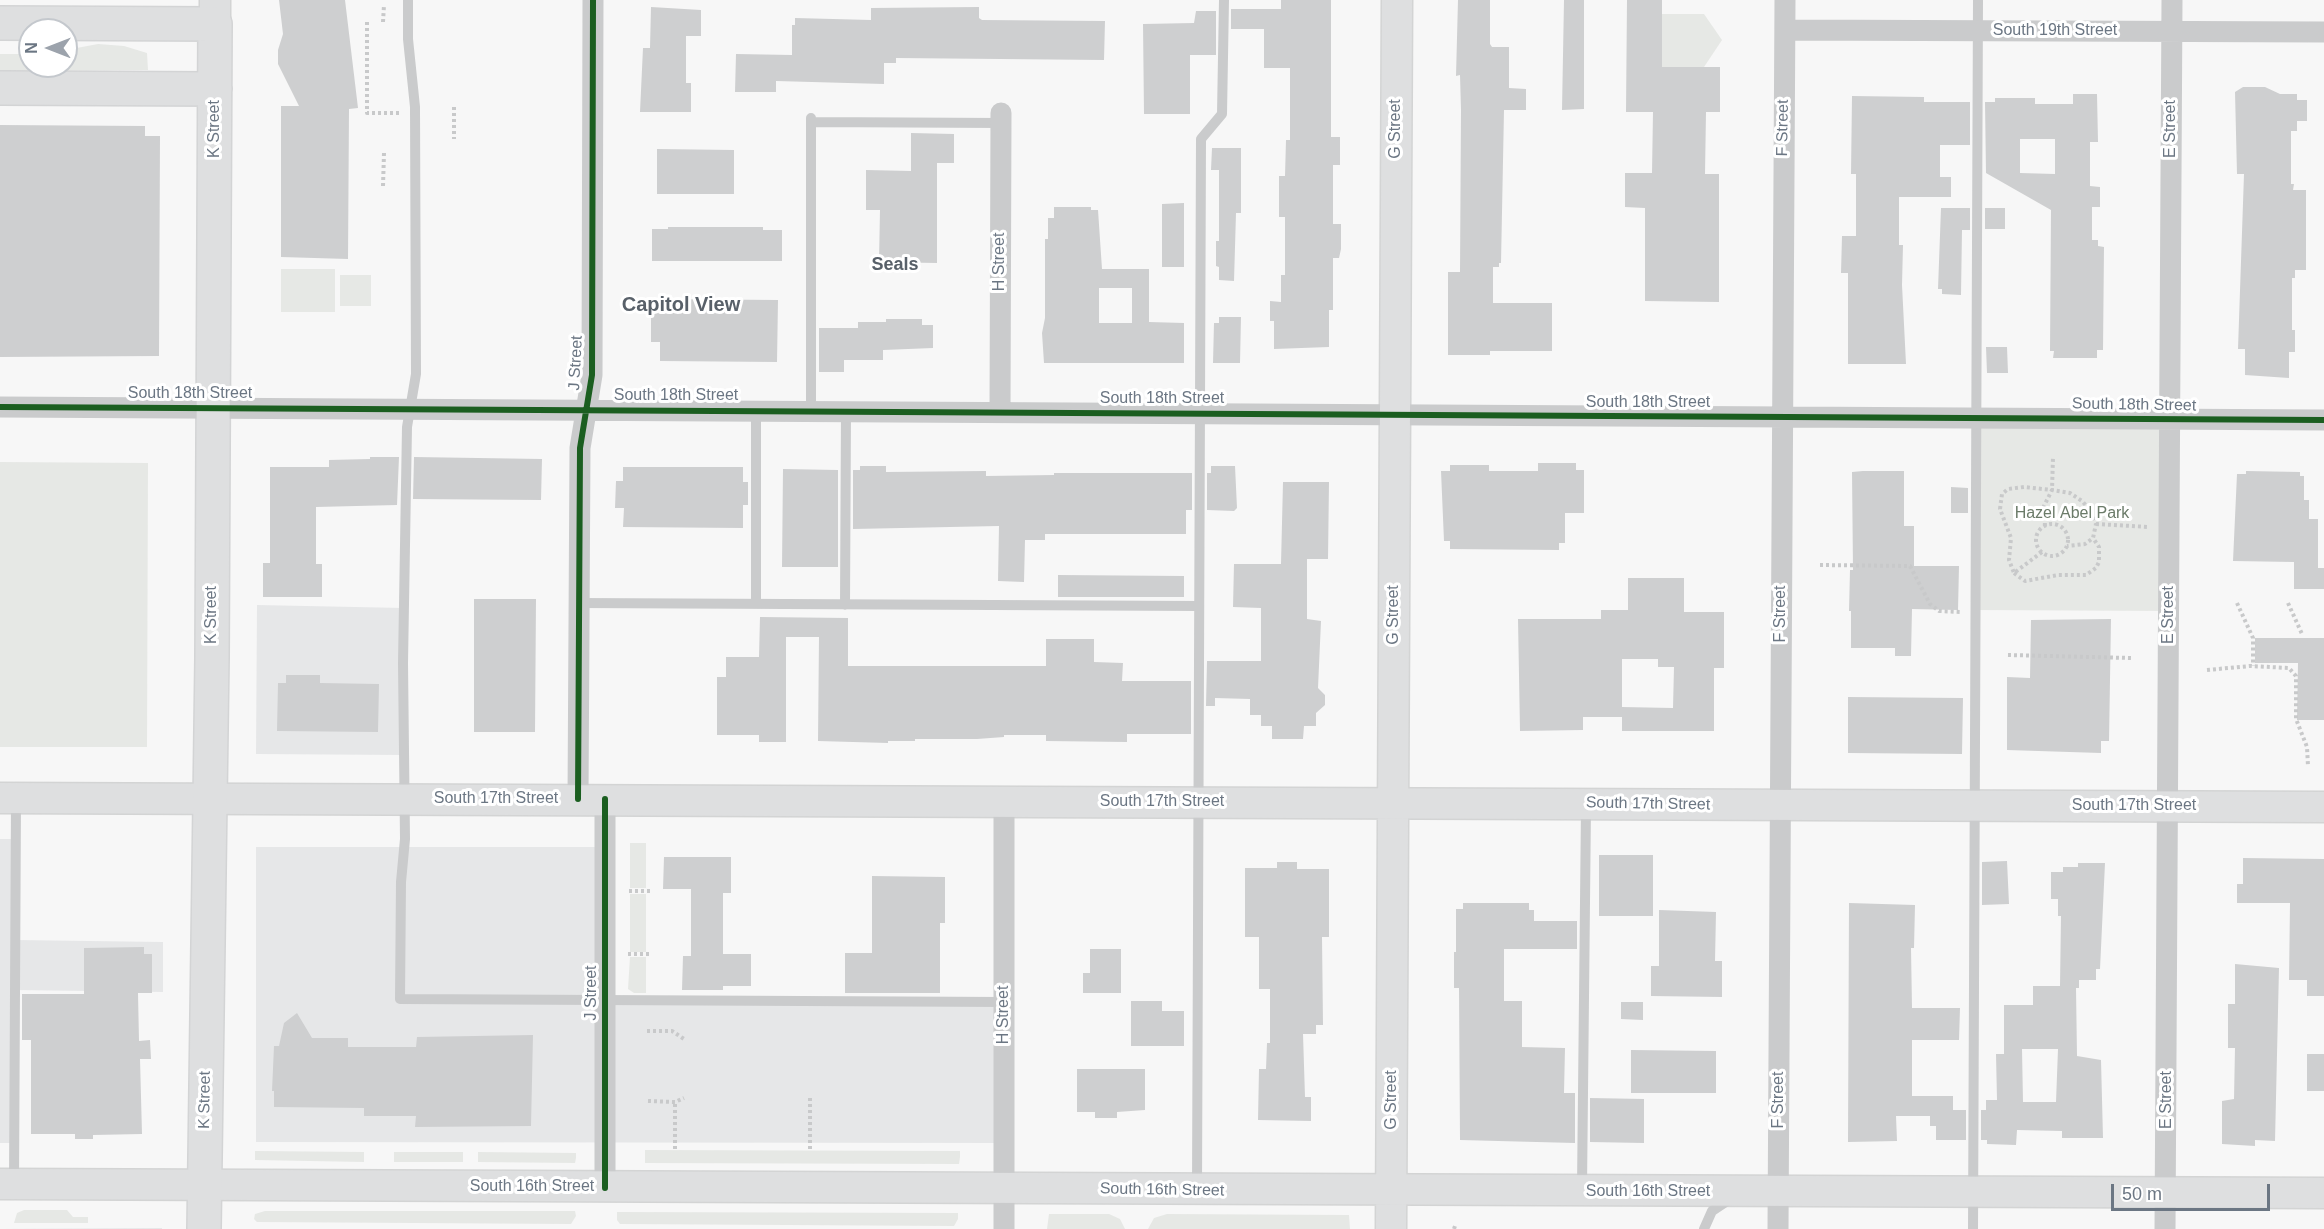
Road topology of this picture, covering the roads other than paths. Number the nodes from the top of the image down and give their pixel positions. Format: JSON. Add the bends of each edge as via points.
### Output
{"nodes":[{"id":1,"x":408,"y":0,"type":"edge"},
{"id":2,"x":593,"y":0,"type":"edge"},
{"id":3,"x":1224,"y":0,"type":"edge"},
{"id":4,"x":1397,"y":0,"type":"edge"},
{"id":5,"x":1785,"y":0,"type":"edge"},
{"id":6,"x":1978,"y":0,"type":"edge"},
{"id":7,"x":2172,"y":0,"type":"edge"},
{"id":8,"x":215,"y":12,"type":"edge"},
{"id":9,"x":0,"y":23,"type":"edge"},
{"id":10,"x":1785,"y":30,"type":"junction"},
{"id":11,"x":1978,"y":31,"type":"junction"},
{"id":12,"x":2172,"y":31,"type":"junction"},
{"id":13,"x":2324,"y":32,"type":"edge"},
{"id":14,"x":0,"y":87,"type":"edge"},
{"id":15,"x":215,"y":89,"type":"junction"},
{"id":16,"x":1001,"y":118,"type":"joint"},
{"id":17,"x":0,"y":407,"type":"edge"},
{"id":18,"x":213,"y":408,"type":"junction"},
{"id":19,"x":410,"y":409,"type":"junction"},
{"id":20,"x":586,"y":409,"type":"junction"},
{"id":21,"x":756,"y":410,"type":"junction"},
{"id":22,"x":812,"y":410,"type":"junction"},
{"id":23,"x":846,"y":411,"type":"junction"},
{"id":24,"x":1000,"y":412,"type":"junction"},
{"id":25,"x":1200,"y":412,"type":"junction"},
{"id":26,"x":1394,"y":414,"type":"junction"},
{"id":27,"x":1781,"y":417,"type":"junction"},
{"id":28,"x":1976,"y":417,"type":"junction"},
{"id":29,"x":2170,"y":419,"type":"junction"},
{"id":30,"x":2324,"y":420,"type":"edge"},
{"id":31,"x":579,"y":603,"type":"junction"},
{"id":32,"x":756,"y":604,"type":"junction"},
{"id":33,"x":845,"y":605,"type":"junction"},
{"id":34,"x":1199,"y":606,"type":"junction"},
{"id":35,"x":8,"y":798,"type":"edge"},
{"id":36,"x":210,"y":798,"type":"junction"},
{"id":37,"x":405,"y":799,"type":"junction"},
{"id":38,"x":592,"y":799,"type":"junction"},
{"id":39,"x":1004,"y":801,"type":"junction"},
{"id":40,"x":1199,"y":802,"type":"junction"},
{"id":41,"x":1392,"y":803,"type":"junction"},
{"id":42,"x":1586,"y":804,"type":"junction"},
{"id":43,"x":1780,"y":805,"type":"junction"},
{"id":44,"x":1974,"y":806,"type":"junction"},
{"id":45,"x":2168,"y":806,"type":"junction"},
{"id":46,"x":2324,"y":807,"type":"edge"},
{"id":47,"x":606,"y":1002,"type":"junction"},
{"id":48,"x":1004,"y":1002,"type":"junction"},
{"id":49,"x":7,"y":1184,"type":"edge"},
{"id":50,"x":204,"y":1185,"type":"junction"},
{"id":51,"x":605,"y":1188,"type":"junction"},
{"id":52,"x":1004,"y":1189,"type":"junction"},
{"id":53,"x":1197,"y":1190,"type":"junction"},
{"id":54,"x":1392,"y":1191,"type":"junction"},
{"id":55,"x":1582,"y":1192,"type":"junction"},
{"id":56,"x":1739,"y":1193,"type":"junction"},
{"id":57,"x":1778,"y":1193,"type":"junction"},
{"id":58,"x":1973,"y":1193,"type":"junction"},
{"id":59,"x":2166,"y":1193,"type":"junction"},
{"id":60,"x":2324,"y":1193,"type":"edge"},
{"id":61,"x":204,"y":1229,"type":"edge"},
{"id":62,"x":1004,"y":1229,"type":"edge"},
{"id":63,"x":1392,"y":1229,"type":"edge"},
{"id":64,"x":1704,"y":1229,"type":"edge"},
{"id":65,"x":1778,"y":1229,"type":"edge"},
{"id":66,"x":1973,"y":1229,"type":"edge"},
{"id":67,"x":2165,"y":1229,"type":"edge"}],
"edges":[{"from":1,"to":19,"type":"lane","via":[[415,107],[417,332],[417,374]]},
{"from":2,"to":20,"type":"street","name":"J Street","via":[[592,375]]},
{"from":3,"to":25,"type":"lane","via":[[1222,114],[1201,139]]},
{"from":4,"to":26,"type":"main road","name":"G Street"},
{"from":5,"to":10,"type":"street","name":"F Street"},
{"from":6,"to":11,"type":"lane"},
{"from":7,"to":12,"type":"street","name":"E Street"},
{"from":8,"to":9,"type":"main road"},
{"from":8,"to":15,"type":"main road","name":"K Street"},
{"from":10,"to":11,"type":"street","name":"South 19th Street"},
{"from":10,"to":27,"type":"street","name":"F Street"},
{"from":11,"to":12,"type":"street","name":"South 19th Street"},
{"from":11,"to":28,"type":"lane"},
{"from":12,"to":13,"type":"street","name":"South 19th Street"},
{"from":12,"to":29,"type":"street","name":"E Street"},
{"from":14,"to":15,"type":"main road"},
{"from":15,"to":18,"type":"main road","name":"K Street"},
{"from":16,"to":22,"type":"lane","via":[[811,120]]},
{"from":16,"to":24,"type":"street","name":"H Street"},
{"from":17,"to":18,"type":"street","name":"South 18th Street"},
{"from":18,"to":19,"type":"street","name":"South 18th Street"},
{"from":18,"to":36,"type":"main road","name":"K Street"},
{"from":19,"to":20,"type":"street","name":"South 18th Street"},
{"from":19,"to":37,"type":"lane","via":[[403,663]]},
{"from":20,"to":21,"type":"street","name":"South 18th Street"},
{"from":20,"to":31,"type":"street","name":"J Street","via":[[580,448]]},
{"from":21,"to":22,"type":"street","name":"South 18th Street"},
{"from":21,"to":32,"type":"lane"},
{"from":22,"to":23,"type":"street","name":"South 18th Street"},
{"from":23,"to":24,"type":"street","name":"South 18th Street"},
{"from":23,"to":33,"type":"lane"},
{"from":24,"to":25,"type":"street","name":"South 18th Street"},
{"from":25,"to":26,"type":"street","name":"South 18th Street"},
{"from":25,"to":34,"type":"lane"},
{"from":26,"to":27,"type":"street","name":"South 18th Street"},
{"from":26,"to":41,"type":"main road","name":"G Street"},
{"from":27,"to":28,"type":"street","name":"South 18th Street"},
{"from":27,"to":43,"type":"street","name":"F Street"},
{"from":28,"to":29,"type":"street","name":"South 18th Street"},
{"from":28,"to":44,"type":"lane"},
{"from":29,"to":30,"type":"street","name":"South 18th Street"},
{"from":29,"to":45,"type":"street","name":"E Street"},
{"from":31,"to":32,"type":"lane"},
{"from":31,"to":38,"type":"street","name":"J Street"},
{"from":32,"to":33,"type":"lane"},
{"from":33,"to":34,"type":"lane"},
{"from":34,"to":40,"type":"lane"},
{"from":35,"to":36,"type":"main road","name":"South 17th Street"},
{"from":35,"to":49,"type":"lane"},
{"from":36,"to":37,"type":"main road","name":"South 17th Street"},
{"from":36,"to":50,"type":"main road","name":"K Street"},
{"from":37,"to":38,"type":"main road","name":"South 17th Street"},
{"from":37,"to":47,"type":"lane","via":[[400,999]]},
{"from":38,"to":39,"type":"main road","name":"South 17th Street"},
{"from":38,"to":47,"type":"street","name":"J Street"},
{"from":39,"to":40,"type":"main road","name":"South 17th Street"},
{"from":39,"to":48,"type":"street","name":"H Street"},
{"from":40,"to":41,"type":"main road","name":"South 17th Street"},
{"from":40,"to":53,"type":"lane"},
{"from":41,"to":42,"type":"main road","name":"South 17th Street"},
{"from":41,"to":54,"type":"main road","name":"G Street"},
{"from":42,"to":43,"type":"main road","name":"South 17th Street"},
{"from":42,"to":55,"type":"lane"},
{"from":43,"to":44,"type":"main road","name":"South 17th Street"},
{"from":43,"to":57,"type":"street","name":"F Street"},
{"from":44,"to":45,"type":"main road","name":"South 17th Street"},
{"from":44,"to":58,"type":"lane"},
{"from":45,"to":46,"type":"main road","name":"South 17th Street"},
{"from":45,"to":59,"type":"street","name":"E Street"},
{"from":47,"to":48,"type":"lane"},
{"from":47,"to":51,"type":"street","name":"J Street"},
{"from":48,"to":52,"type":"street","name":"H Street"},
{"from":49,"to":50,"type":"main road","name":"South 16th Street"},
{"from":50,"to":51,"type":"main road","name":"South 16th Street"},
{"from":50,"to":61,"type":"main road","name":"K Street"},
{"from":51,"to":52,"type":"main road","name":"South 16th Street"},
{"from":52,"to":53,"type":"main road","name":"South 16th Street"},
{"from":52,"to":62,"type":"street","name":"H Street"},
{"from":53,"to":54,"type":"main road","name":"South 16th Street"},
{"from":54,"to":55,"type":"main road","name":"South 16th Street"},
{"from":54,"to":63,"type":"main road","name":"G Street"},
{"from":55,"to":56,"type":"main road","name":"South 16th Street"},
{"from":56,"to":57,"type":"main road","name":"South 16th Street"},
{"from":56,"to":64,"type":"lane","via":[[1712,1211]]},
{"from":57,"to":58,"type":"main road","name":"South 16th Street"},
{"from":57,"to":65,"type":"street","name":"F Street"},
{"from":58,"to":59,"type":"main road","name":"South 16th Street"},
{"from":58,"to":66,"type":"lane"},
{"from":59,"to":60,"type":"main road","name":"South 16th Street"},
{"from":59,"to":67,"type":"street","name":"E Street"}]}
